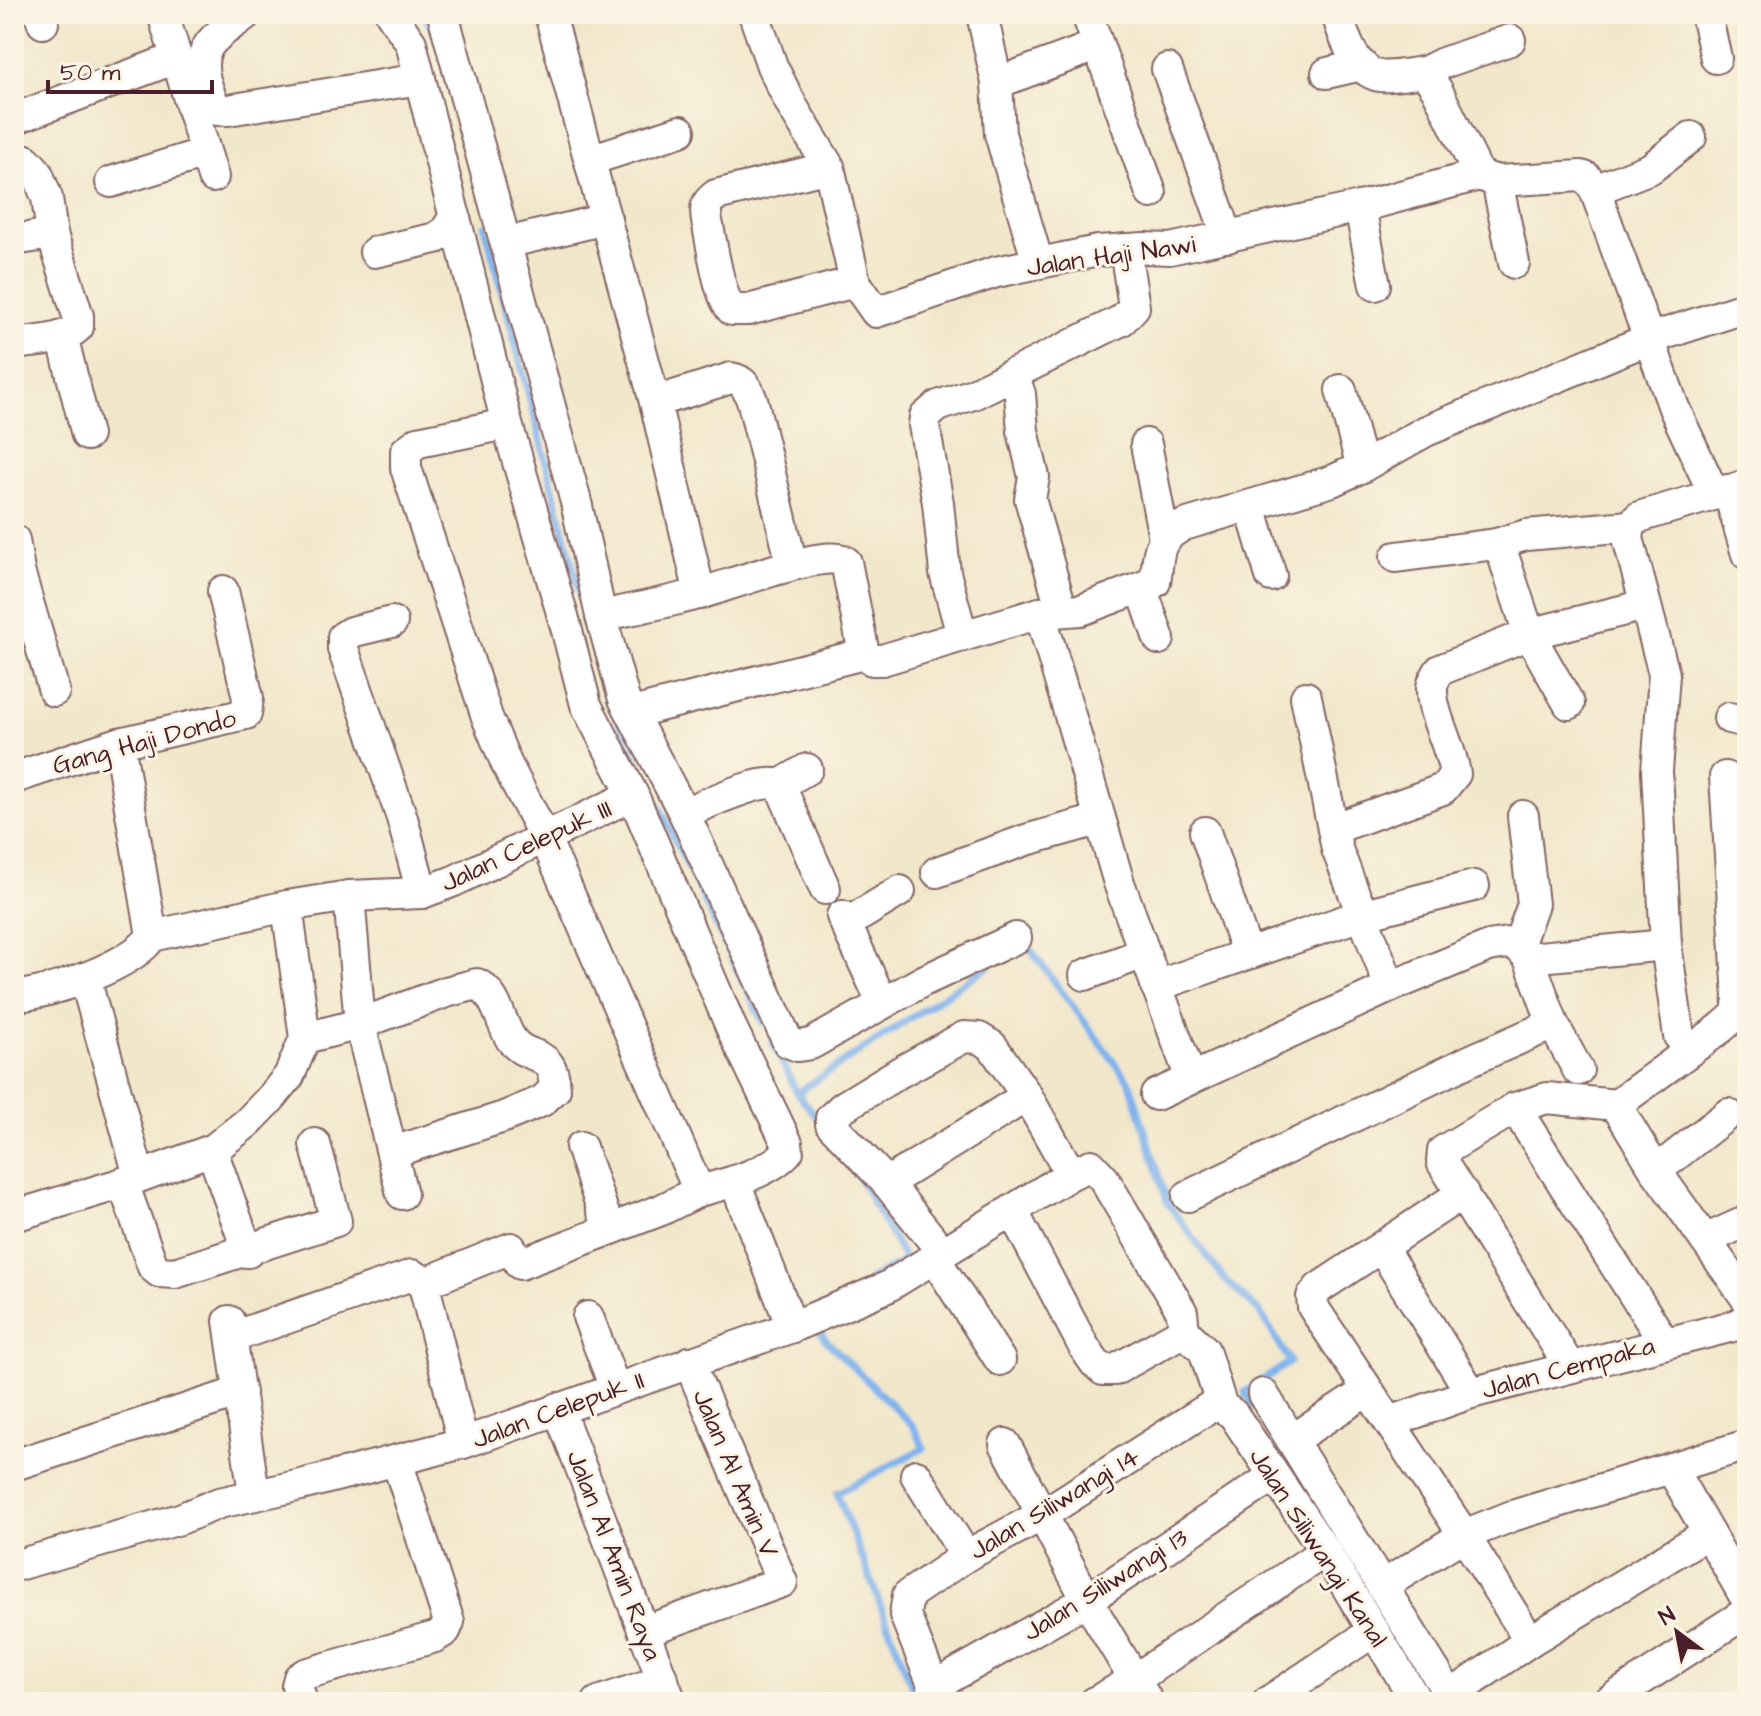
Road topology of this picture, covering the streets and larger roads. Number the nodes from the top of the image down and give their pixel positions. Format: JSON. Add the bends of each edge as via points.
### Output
{"nodes":[{"id":1,"x":163,"y":14,"type":"edge"},
{"id":2,"x":246,"y":14,"type":"edge"},
{"id":3,"x":443,"y":14,"type":"edge"},
{"id":4,"x":550,"y":14,"type":"edge"},
{"id":5,"x":754,"y":14,"type":"edge"},
{"id":6,"x":982,"y":14,"type":"edge"},
{"id":7,"x":1087,"y":14,"type":"edge"},
{"id":8,"x":1337,"y":14,"type":"edge"},
{"id":9,"x":1706,"y":14,"type":"edge"},
{"id":10,"x":406,"y":19,"type":"edge"},
{"id":11,"x":1510,"y":40,"type":"dead end"},
{"id":12,"x":1098,"y":45,"type":"junction"},
{"id":13,"x":176,"y":58,"type":"junction"},
{"id":14,"x":1716,"y":58,"type":"dead end"},
{"id":15,"x":1362,"y":65,"type":"junction"},
{"id":16,"x":1167,"y":69,"type":"dead end"},
{"id":17,"x":1425,"y":72,"type":"junction"},
{"id":18,"x":1327,"y":73,"type":"dead end"},
{"id":19,"x":420,"y":79,"type":"junction"},
{"id":20,"x":997,"y":83,"type":"junction"},
{"id":21,"x":14,"y":119,"type":"edge"},
{"id":22,"x":680,"y":131,"type":"dead end"},
{"id":23,"x":1691,"y":137,"type":"dead end"},
{"id":24,"x":14,"y":157,"type":"edge"},
{"id":25,"x":590,"y":160,"type":"junction"},
{"id":26,"x":829,"y":167,"type":"junction"},
{"id":27,"x":1488,"y":178,"type":"junction"},
{"id":28,"x":111,"y":182,"type":"dead end"},
{"id":29,"x":1595,"y":190,"type":"junction"},
{"id":30,"x":1151,"y":193,"type":"dead end"},
{"id":31,"x":1360,"y":207,"type":"junction"},
{"id":32,"x":455,"y":216,"type":"junction"},
{"id":33,"x":606,"y":219,"type":"junction"},
{"id":34,"x":52,"y":234,"type":"junction"},
{"id":35,"x":1228,"y":237,"type":"junction"},
{"id":36,"x":14,"y":240,"type":"edge"},
{"id":37,"x":506,"y":243,"type":"junction"},
{"id":38,"x":1125,"y":249,"type":"junction"},
{"id":39,"x":375,"y":252,"type":"dead end"},
{"id":40,"x":1038,"y":263,"type":"junction"},
{"id":41,"x":1514,"y":263,"type":"dead end"},
{"id":42,"x":855,"y":282,"type":"junction"},
{"id":43,"x":1375,"y":285,"type":"dead end"},
{"id":44,"x":1747,"y":307,"type":"edge"},
{"id":45,"x":62,"y":336,"type":"junction"},
{"id":46,"x":1649,"y":339,"type":"junction"},
{"id":47,"x":14,"y":344,"type":"edge"},
{"id":48,"x":1013,"y":374,"type":"junction"},
{"id":49,"x":1341,"y":390,"type":"dead end"},
{"id":50,"x":655,"y":402,"type":"junction"},
{"id":51,"x":507,"y":424,"type":"junction"},
{"id":52,"x":87,"y":435,"type":"dead end"},
{"id":53,"x":1146,"y":444,"type":"dead end"},
{"id":54,"x":1362,"y":467,"type":"junction"},
{"id":55,"x":1730,"y":490,"type":"edge"},
{"id":56,"x":1250,"y":506,"type":"junction"},
{"id":57,"x":1630,"y":526,"type":"junction"},
{"id":58,"x":1164,"y":538,"type":"junction"},
{"id":59,"x":14,"y":540,"type":"edge"},
{"id":60,"x":1496,"y":544,"type":"junction"},
{"id":61,"x":1747,"y":554,"type":"edge"},
{"id":62,"x":1396,"y":557,"type":"dead end"},
{"id":63,"x":792,"y":565,"type":"junction"},
{"id":64,"x":1271,"y":576,"type":"dead end"},
{"id":65,"x":1142,"y":589,"type":"junction"},
{"id":66,"x":223,"y":591,"type":"dead end"},
{"id":67,"x":700,"y":594,"type":"junction"},
{"id":68,"x":1645,"y":605,"type":"junction"},
{"id":69,"x":1051,"y":612,"type":"junction"},
{"id":70,"x":601,"y":616,"type":"junction"},
{"id":71,"x":392,"y":622,"type":"dead end"},
{"id":72,"x":1529,"y":634,"type":"junction"},
{"id":73,"x":962,"y":635,"type":"junction"},
{"id":74,"x":1159,"y":639,"type":"dead end"},
{"id":75,"x":864,"y":654,"type":"junction"},
{"id":76,"x":54,"y":691,"type":"dead end"},
{"id":77,"x":1306,"y":697,"type":"dead end"},
{"id":78,"x":610,"y":704,"type":"junction"},
{"id":79,"x":1569,"y":704,"type":"dead end"},
{"id":80,"x":119,"y":743,"type":"junction"},
{"id":81,"x":807,"y":769,"type":"dead end"},
{"id":82,"x":1725,"y":777,"type":"dead end"},
{"id":83,"x":14,"y":778,"type":"edge"},
{"id":84,"x":780,"y":785,"type":"junction"},
{"id":85,"x":633,"y":795,"type":"junction"},
{"id":86,"x":684,"y":813,"type":"junction"},
{"id":87,"x":1523,"y":816,"type":"dead end"},
{"id":88,"x":1098,"y":820,"type":"junction"},
{"id":89,"x":1333,"y":829,"type":"junction"},
{"id":90,"x":1205,"y":832,"type":"dead end"},
{"id":91,"x":544,"y":836,"type":"junction"},
{"id":92,"x":937,"y":872,"type":"dead end"},
{"id":93,"x":1474,"y":886,"type":"dead end"},
{"id":94,"x":825,"y":889,"type":"dead end"},
{"id":95,"x":900,"y":891,"type":"dead end"},
{"id":96,"x":422,"y":893,"type":"junction"},
{"id":97,"x":349,"y":896,"type":"junction"},
{"id":98,"x":287,"y":906,"type":"junction"},
{"id":99,"x":1364,"y":914,"type":"junction"},
{"id":100,"x":152,"y":936,"type":"junction"},
{"id":101,"x":1016,"y":938,"type":"dead end"},
{"id":102,"x":1666,"y":945,"type":"junction"},
{"id":103,"x":1523,"y":952,"type":"junction"},
{"id":104,"x":1144,"y":953,"type":"junction"},
{"id":105,"x":1247,"y":953,"type":"junction"},
{"id":106,"x":1085,"y":975,"type":"dead end"},
{"id":107,"x":85,"y":978,"type":"junction"},
{"id":108,"x":1156,"y":986,"type":"junction"},
{"id":109,"x":1390,"y":987,"type":"junction"},
{"id":110,"x":14,"y":996,"type":"edge"},
{"id":111,"x":882,"y":1002,"type":"junction"},
{"id":112,"x":360,"y":1024,"type":"junction"},
{"id":113,"x":1553,"y":1024,"type":"junction"},
{"id":114,"x":305,"y":1038,"type":"junction"},
{"id":115,"x":1676,"y":1050,"type":"junction"},
{"id":116,"x":1578,"y":1070,"type":"dead end"},
{"id":117,"x":1191,"y":1079,"type":"junction"},
{"id":118,"x":1156,"y":1095,"type":"dead end"},
{"id":119,"x":1027,"y":1096,"type":"junction"},
{"id":120,"x":1616,"y":1105,"type":"junction"},
{"id":121,"x":1515,"y":1108,"type":"junction"},
{"id":122,"x":1728,"y":1114,"type":"dead end"},
{"id":123,"x":315,"y":1144,"type":"dead end"},
{"id":124,"x":581,"y":1147,"type":"dead end"},
{"id":125,"x":393,"y":1152,"type":"junction"},
{"id":126,"x":215,"y":1159,"type":"dead end"},
{"id":127,"x":1656,"y":1171,"type":"junction"},
{"id":128,"x":1071,"y":1174,"type":"junction"},
{"id":129,"x":131,"y":1179,"type":"junction"},
{"id":130,"x":735,"y":1182,"type":"junction"},
{"id":131,"x":887,"y":1183,"type":"junction"},
{"id":132,"x":699,"y":1191,"type":"junction"},
{"id":133,"x":1463,"y":1193,"type":"junction"},
{"id":134,"x":402,"y":1194,"type":"dead end"},
{"id":135,"x":1188,"y":1196,"type":"dead end"},
{"id":136,"x":1013,"y":1212,"type":"junction"},
{"id":137,"x":14,"y":1216,"type":"edge"},
{"id":138,"x":1747,"y":1221,"type":"edge"},
{"id":139,"x":609,"y":1229,"type":"junction"},
{"id":140,"x":1705,"y":1240,"type":"junction"},
{"id":141,"x":1382,"y":1248,"type":"junction"},
{"id":142,"x":248,"y":1252,"type":"junction"},
{"id":143,"x":939,"y":1256,"type":"junction"},
{"id":144,"x":422,"y":1284,"type":"junction"},
{"id":145,"x":1747,"y":1299,"type":"edge"},
{"id":146,"x":588,"y":1317,"type":"dead end"},
{"id":147,"x":1747,"y":1319,"type":"edge"},
{"id":148,"x":795,"y":1326,"type":"junction"},
{"id":149,"x":1184,"y":1331,"type":"junction"},
{"id":150,"x":1664,"y":1342,"type":"junction"},
{"id":151,"x":1000,"y":1360,"type":"dead end"},
{"id":152,"x":689,"y":1362,"type":"junction"},
{"id":153,"x":1570,"y":1367,"type":"junction"},
{"id":154,"x":615,"y":1388,"type":"junction"},
{"id":155,"x":1367,"y":1391,"type":"junction"},
{"id":156,"x":240,"y":1392,"type":"junction"},
{"id":157,"x":1471,"y":1393,"type":"junction"},
{"id":158,"x":1263,"y":1394,"type":"dead end"},
{"id":159,"x":1216,"y":1407,"type":"junction"},
{"id":160,"x":558,"y":1408,"type":"junction"},
{"id":161,"x":1390,"y":1422,"type":"junction"},
{"id":162,"x":1292,"y":1440,"type":"junction"},
{"id":163,"x":463,"y":1443,"type":"junction"},
{"id":164,"x":1005,"y":1444,"type":"dead end"},
{"id":165,"x":1747,"y":1445,"type":"edge"},
{"id":166,"x":397,"y":1461,"type":"junction"},
{"id":167,"x":14,"y":1465,"type":"edge"},
{"id":168,"x":1671,"y":1468,"type":"junction"},
{"id":169,"x":916,"y":1475,"type":"dead end"},
{"id":170,"x":1274,"y":1476,"type":"junction"},
{"id":171,"x":254,"y":1494,"type":"junction"},
{"id":172,"x":1042,"y":1515,"type":"junction"},
{"id":173,"x":1708,"y":1533,"type":"junction"},
{"id":174,"x":1464,"y":1535,"type":"junction"},
{"id":175,"x":1325,"y":1551,"type":"junction"},
{"id":176,"x":966,"y":1556,"type":"junction"},
{"id":177,"x":14,"y":1566,"type":"edge"},
{"id":178,"x":1382,"y":1586,"type":"junction"},
{"id":179,"x":1087,"y":1600,"type":"junction"},
{"id":180,"x":1747,"y":1600,"type":"edge"},
{"id":181,"x":1747,"y":1612,"type":"edge"},
{"id":182,"x":645,"y":1631,"type":"junction"},
{"id":183,"x":1374,"y":1631,"type":"junction"},
{"id":184,"x":1530,"y":1641,"type":"junction"},
{"id":185,"x":667,"y":1691,"type":"edge"},
{"id":186,"x":1141,"y":1691,"type":"edge"},
{"id":187,"x":936,"y":1694,"type":"edge"},
{"id":188,"x":1452,"y":1699,"type":"edge"},
{"id":189,"x":302,"y":1702,"type":"edge"},
{"id":190,"x":598,"y":1702,"type":"edge"},
{"id":191,"x":1095,"y":1702,"type":"edge"},
{"id":192,"x":1268,"y":1702,"type":"edge"},
{"id":193,"x":1417,"y":1702,"type":"edge"},
{"id":194,"x":1607,"y":1702,"type":"edge"}],
"edges":[{"from":1,"to":13,"type":"street"},
{"from":2,"to":19,"type":"street","via":[[203,53],[201,63],[218,110]]},
{"from":3,"to":37,"type":"street"},
{"from":4,"to":25,"type":"street"},
{"from":5,"to":26,"type":"street","name":"Jalan Haji Nawi","via":[[779,80]]},
{"from":6,"to":20,"type":"street"},
{"from":7,"to":12,"type":"street"},
{"from":8,"to":15,"type":"street","via":[[1345,40]]},
{"from":9,"to":14,"type":"street"},
{"from":10,"to":19,"type":"street"},
{"from":11,"to":17,"type":"street"},
{"from":12,"to":20,"type":"street"},
{"from":12,"to":30,"type":"street"},
{"from":13,"to":21,"type":"street"},
{"from":13,"to":28,"type":"street","via":[[209,165]]},
{"from":15,"to":17,"type":"street","via":[[1382,76]]},
{"from":15,"to":18,"type":"street"},
{"from":16,"to":35,"type":"street"},
{"from":17,"to":27,"type":"street"},
{"from":19,"to":32,"type":"street"},
{"from":20,"to":40,"type":"street","via":[[1000,134]]},
{"from":22,"to":25,"type":"street"},
{"from":23,"to":29,"type":"street","via":[[1651,168]]},
{"from":24,"to":34,"type":"street","via":[[26,160],[37,172]]},
{"from":25,"to":33,"type":"street"},
{"from":26,"to":42,"type":"street","name":"Jalan Haji Nawi"},
{"from":26,"to":42,"type":"street","via":[[716,195],[705,209],[707,221],[732,310]]},
{"from":27,"to":29,"type":"street","name":"Jalan Haji Nawi","via":[[1581,176]]},
{"from":27,"to":31,"type":"street","name":"Jalan Haji Nawi"},
{"from":27,"to":41,"type":"street"},
{"from":29,"to":46,"type":"street"},
{"from":31,"to":35,"type":"street","name":"Jalan Haji Nawi"},
{"from":31,"to":43,"type":"street"},
{"from":32,"to":39,"type":"street","via":[[436,238]]},
{"from":32,"to":51,"type":"street"},
{"from":33,"to":37,"type":"street"},
{"from":33,"to":50,"type":"street"},
{"from":34,"to":36,"type":"street"},
{"from":34,"to":45,"type":"street","via":[[78,316],[78,327]]},
{"from":35,"to":38,"type":"street","name":"Jalan Haji Nawi","via":[[1170,249]]},
{"from":37,"to":70,"type":"street"},
{"from":38,"to":40,"type":"street","name":"Jalan Haji Nawi"},
{"from":38,"to":48,"type":"street","via":[[1134,307],[1130,313]]},
{"from":40,"to":42,"type":"street","name":"Jalan Haji Nawi","via":[[882,312],[871,308]]},
{"from":44,"to":46,"type":"street"},
{"from":45,"to":47,"type":"street"},
{"from":45,"to":52,"type":"street"},
{"from":46,"to":54,"type":"street","via":[[1426,431]]},
{"from":46,"to":55,"type":"street","via":[[1674,408]]},
{"from":48,"to":69,"type":"street","via":[[1034,477],[1030,499]]},
{"from":48,"to":73,"type":"street","via":[[938,406],[925,417],[945,573]]},
{"from":49,"to":54,"type":"street"},
{"from":50,"to":63,"type":"street","via":[[731,378],[745,385]]},
{"from":50,"to":67,"type":"street"},
{"from":51,"to":78,"type":"street","via":[[566,627]]},
{"from":51,"to":91,"type":"street","via":[[418,442],[404,458],[487,717]]},
{"from":53,"to":58,"type":"street"},
{"from":54,"to":56,"type":"street"},
{"from":55,"to":57,"type":"street","via":[[1639,517]]},
{"from":55,"to":61,"type":"street"},
{"from":56,"to":58,"type":"street","via":[[1184,525]]},
{"from":56,"to":64,"type":"street"},
{"from":57,"to":60,"type":"street","via":[[1526,535]]},
{"from":57,"to":68,"type":"street","via":[[1628,538]]},
{"from":58,"to":65,"type":"street","via":[[1155,582]]},
{"from":59,"to":76,"type":"street"},
{"from":60,"to":62,"type":"street"},
{"from":60,"to":72,"type":"street"},
{"from":63,"to":67,"type":"street"},
{"from":63,"to":75,"type":"street","via":[[838,557],[846,562]]},
{"from":65,"to":69,"type":"street","via":[[1081,610]]},
{"from":65,"to":74,"type":"street"},
{"from":66,"to":80,"type":"street","name":"Gang Haji Dondo","via":[[248,698],[246,714]]},
{"from":67,"to":70,"type":"street"},
{"from":68,"to":72,"type":"street"},
{"from":68,"to":102,"type":"street","via":[[1664,674],[1657,771]]},
{"from":69,"to":73,"type":"street"},
{"from":69,"to":88,"type":"street"},
{"from":70,"to":78,"type":"street"},
{"from":71,"to":96,"type":"street","via":[[345,636],[343,649],[402,818]]},
{"from":72,"to":79,"type":"street"},
{"from":72,"to":89,"type":"street","via":[[1440,670],[1432,685],[1455,774],[1443,789]]},
{"from":73,"to":75,"type":"street","via":[[882,660]]},
{"from":75,"to":78,"type":"street"},
{"from":77,"to":89,"type":"street"},
{"from":78,"to":85,"type":"street"},
{"from":78,"to":86,"type":"street"},
{"from":80,"to":83,"type":"street","name":"Gang Haji Dondo"},
{"from":80,"to":100,"type":"street"},
{"from":81,"to":84,"type":"street"},
{"from":82,"to":115,"type":"street","via":[[1737,1014]]},
{"from":84,"to":86,"type":"street","via":[[759,785]]},
{"from":84,"to":94,"type":"street"},
{"from":85,"to":91,"type":"street","name":"Jalan Celepuk III"},
{"from":85,"to":130,"type":"street","via":[[731,1027],[787,1143],[782,1159]]},
{"from":86,"to":111,"type":"street","via":[[788,1042],[811,1044]]},
{"from":87,"to":103,"type":"street","via":[[1533,904]]},
{"from":88,"to":92,"type":"street"},
{"from":88,"to":104,"type":"street"},
{"from":89,"to":99,"type":"street"},
{"from":90,"to":105,"type":"street"},
{"from":91,"to":96,"type":"street","name":"Jalan Celepuk III"},
{"from":91,"to":132,"type":"street"},
{"from":93,"to":99,"type":"street"},
{"from":95,"to":111,"type":"street","via":[[844,920]]},
{"from":96,"to":97,"type":"street","name":"Jalan Celepuk III"},
{"from":97,"to":98,"type":"street","name":"Jalan Celepuk III"},
{"from":97,"to":112,"type":"street"},
{"from":98,"to":100,"type":"street","name":"Jalan Celepuk III"},
{"from":98,"to":114,"type":"street"},
{"from":99,"to":105,"type":"street"},
{"from":99,"to":109,"type":"street"},
{"from":100,"to":107,"type":"street","via":[[140,950]]},
{"from":101,"to":111,"type":"street"},
{"from":102,"to":103,"type":"street"},
{"from":102,"to":115,"type":"street"},
{"from":103,"to":109,"type":"street","via":[[1507,943],[1489,946]]},
{"from":103,"to":113,"type":"street"},
{"from":104,"to":106,"type":"street"},
{"from":104,"to":108,"type":"street"},
{"from":105,"to":108,"type":"street"},
{"from":107,"to":110,"type":"street"},
{"from":107,"to":129,"type":"street"},
{"from":108,"to":117,"type":"street"},
{"from":109,"to":117,"type":"street"},
{"from":112,"to":114,"type":"street"},
{"from":112,"to":125,"type":"street"},
{"from":112,"to":125,"type":"street","via":[[477,984],[496,1005],[512,1040],[538,1054],[554,1072],[555,1089],[542,1101]]},
{"from":113,"to":116,"type":"street"},
{"from":113,"to":135,"type":"street"},
{"from":114,"to":129,"type":"street","via":[[289,1076],[248,1122],[214,1149]]},
{"from":115,"to":120,"type":"street"},
{"from":117,"to":118,"type":"street"},
{"from":119,"to":128,"type":"street"},
{"from":119,"to":131,"type":"street"},
{"from":119,"to":131,"type":"street","via":[[992,1046],[964,1037],[843,1107],[831,1118],[836,1133]]},
{"from":120,"to":121,"type":"street","via":[[1547,1098]]},
{"from":120,"to":127,"type":"street"},
{"from":121,"to":133,"type":"street","via":[[1443,1151],[1442,1162]]},
{"from":121,"to":150,"type":"street"},
{"from":122,"to":127,"type":"street"},
{"from":123,"to":142,"type":"street","via":[[336,1221]]},
{"from":124,"to":139,"type":"street"},
{"from":125,"to":134,"type":"street"},
{"from":126,"to":142,"type":"street"},
{"from":127,"to":140,"type":"street"},
{"from":128,"to":136,"type":"street","name":"Jalan Celepuk II"},
{"from":128,"to":149,"type":"street","via":[[1091,1165],[1104,1179],[1182,1312]]},
{"from":129,"to":137,"type":"street"},
{"from":129,"to":142,"type":"street","via":[[146,1252],[159,1272],[175,1273]]},
{"from":130,"to":132,"type":"street"},
{"from":130,"to":148,"type":"street"},
{"from":131,"to":143,"type":"street"},
{"from":132,"to":139,"type":"street"},
{"from":133,"to":141,"type":"street"},
{"from":133,"to":153,"type":"street"},
{"from":136,"to":143,"type":"street","name":"Jalan Celepuk II"},
{"from":136,"to":149,"type":"street","via":[[1084,1347],[1103,1370],[1115,1370]]},
{"from":138,"to":140,"type":"street"},
{"from":139,"to":144,"type":"street","via":[[520,1264],[511,1248]]},
{"from":140,"to":145,"type":"street"},
{"from":141,"to":155,"type":"street","via":[[1312,1297],[1313,1307]]},
{"from":141,"to":157,"type":"street"},
{"from":143,"to":148,"type":"street","name":"Jalan Celepuk II","via":[[887,1287]]},
{"from":143,"to":151,"type":"street"},
{"from":144,"to":156,"type":"street","via":[[412,1275],[230,1329]]},
{"from":144,"to":163,"type":"street"},
{"from":146,"to":154,"type":"street"},
{"from":147,"to":150,"type":"street","name":"Jalan Cempaka"},
{"from":148,"to":152,"type":"street","name":"Jalan Celepuk II"},
{"from":149,"to":159,"type":"street","via":[[1204,1350]]},
{"from":150,"to":153,"type":"street","name":"Jalan Cempaka"},
{"from":152,"to":154,"type":"street","name":"Jalan Celepuk II"},
{"from":152,"to":182,"type":"street","name":"Jalan Al Amin V","via":[[782,1582]]},
{"from":153,"to":157,"type":"street","name":"Jalan Cempaka"},
{"from":154,"to":160,"type":"street","name":"Jalan Celepuk II"},
{"from":155,"to":161,"type":"street"},
{"from":155,"to":162,"type":"street"},
{"from":156,"to":167,"type":"street"},
{"from":156,"to":171,"type":"street"},
{"from":157,"to":161,"type":"street","name":"Jalan Cempaka"},
{"from":158,"to":162,"type":"street"},
{"from":159,"to":170,"type":"street","name":"Jalan Siliwangi Kanal","via":[[1233,1414]]},
{"from":159,"to":172,"type":"street","name":"Jalan Siliwangi 14"},
{"from":160,"to":163,"type":"street","name":"Jalan Celepuk II"},
{"from":160,"to":182,"type":"street","name":"Jalan Al Amin Raya"},
{"from":161,"to":174,"type":"street"},
{"from":162,"to":178,"type":"street"},
{"from":163,"to":166,"type":"street","name":"Jalan Celepuk II"},
{"from":164,"to":172,"type":"street"},
{"from":165,"to":168,"type":"street"},
{"from":166,"to":171,"type":"street","name":"Jalan Celepuk II"},
{"from":166,"to":189,"type":"street","via":[[449,1622],[435,1637],[305,1674],[297,1686]]},
{"from":168,"to":173,"type":"street"},
{"from":168,"to":174,"type":"street"},
{"from":169,"to":176,"type":"street"},
{"from":170,"to":175,"type":"street","name":"Jalan Siliwangi Kanal"},
{"from":170,"to":179,"type":"street","name":"Jalan Siliwangi 13"},
{"from":171,"to":177,"type":"street","name":"Jalan Celepuk II"},
{"from":172,"to":176,"type":"street","name":"Jalan Siliwangi 14"},
{"from":172,"to":179,"type":"street"},
{"from":173,"to":180,"type":"street"},
{"from":173,"to":184,"type":"street"},
{"from":174,"to":178,"type":"street"},
{"from":174,"to":184,"type":"street"},
{"from":175,"to":183,"type":"street","name":"Jalan Siliwangi Kanal"},
{"from":175,"to":186,"type":"street"},
{"from":176,"to":187,"type":"street","name":"Jalan Siliwangi 14","via":[[908,1595],[905,1606]]},
{"from":178,"to":188,"type":"street"},
{"from":179,"to":186,"type":"street"},
{"from":179,"to":187,"type":"street","name":"Jalan Siliwangi 13"},
{"from":181,"to":194,"type":"street"},
{"from":182,"to":185,"type":"street","name":"Jalan Al Amin Raya"},
{"from":183,"to":192,"type":"street"},
{"from":183,"to":193,"type":"street","name":"Jalan Siliwangi Kanal"},
{"from":184,"to":188,"type":"street"},
{"from":185,"to":190,"type":"street"},
{"from":186,"to":191,"type":"street"}]}
